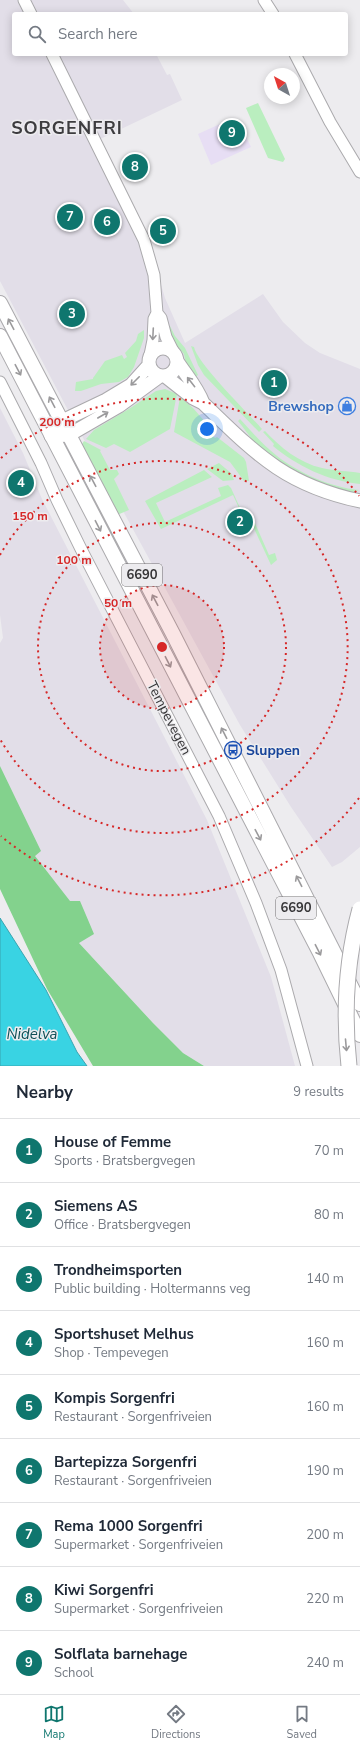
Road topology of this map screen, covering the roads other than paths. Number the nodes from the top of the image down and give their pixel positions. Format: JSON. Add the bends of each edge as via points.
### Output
{"nodes":[{"id":1,"x":24,"y":0,"type":"edge"},
{"id":2,"x":264,"y":0,"type":"edge"},
{"id":3,"x":30,"y":12,"type":"edge"},
{"id":4,"x":272,"y":12,"type":"edge"},
{"id":5,"x":53,"y":56,"type":"edge"},
{"id":6,"x":296,"y":56,"type":"edge"},
{"id":7,"x":360,"y":172,"type":"edge"},
{"id":8,"x":0,"y":303,"type":"edge"},
{"id":9,"x":157,"y":313,"type":"junction"},
{"id":10,"x":0,"y":336,"type":"edge"},
{"id":11,"x":176,"y":357,"type":"junction"},
{"id":12,"x":149,"y":360,"type":"junction"},
{"id":13,"x":163,"y":376,"type":"junction"},
{"id":14,"x":0,"y":382,"type":"edge"},
{"id":15,"x":203,"y":403,"type":"junction"},
{"id":16,"x":62,"y":421,"type":"junction"},
{"id":17,"x":69,"y":435,"type":"junction"},
{"id":18,"x":51,"y":436,"type":"junction"},
{"id":19,"x":360,"y":501,"type":"edge"},
{"id":20,"x":360,"y":909,"type":"edge"},
{"id":21,"x":360,"y":1004,"type":"edge"},
{"id":22,"x":360,"y":1035,"type":"edge"},
{"id":23,"x":307,"y":1066,"type":"edge"},
{"id":24,"x":349,"y":1066,"type":"edge"}],
"edges":[{"from":1,"to":3,"type":"street"},
{"from":2,"to":4,"type":"street"},
{"from":5,"to":9,"type":"street","via":[[144,240],[154,275]]},
{"from":6,"to":7,"type":"street","via":[[330,122]]},
{"from":16,"to":8,"type":"main road","number":"6690","one_way":true},
{"from":9,"to":11,"type":"street"},
{"from":9,"to":12,"type":"street","one_way":true},
{"from":10,"to":18,"type":"main road","number":"6690","one_way":true},
{"from":11,"to":12,"type":"main road","via":[[167,348],[162,347],[153,351]]},
{"from":11,"to":13,"type":"main road","via":[[176,369],[173,373]]},
{"from":15,"to":11,"type":"main road","one_way":true,"via":[[199,392]]},
{"from":12,"to":13,"type":"main road","via":[[153,372]]},
{"from":12,"to":16,"type":"main road","one_way":true,"via":[[131,385]]},
{"from":13,"to":15,"type":"main road"},
{"from":17,"to":13,"type":"main road","one_way":true,"via":[[119,406]]},
{"from":14,"to":23,"type":"street","name":"Tempevegen","via":[[81,549],[219,816],[281,970]]},
{"from":15,"to":19,"type":"main road","via":[[253,451],[282,472],[315,488]]},
{"from":16,"to":17,"type":"main road","number":"6690"},
{"from":16,"to":18,"type":"main road"},
{"from":17,"to":18,"type":"main road"},
{"from":21,"to":17,"type":"main road","number":"6690","one_way":true},
{"from":18,"to":22,"type":"main road","number":"6690","one_way":true,"via":[[316,945]]},
{"from":20,"to":24,"type":"highway","one_way":true,"bridge":true,"via":[[346,984],[345,1025]]}]}
